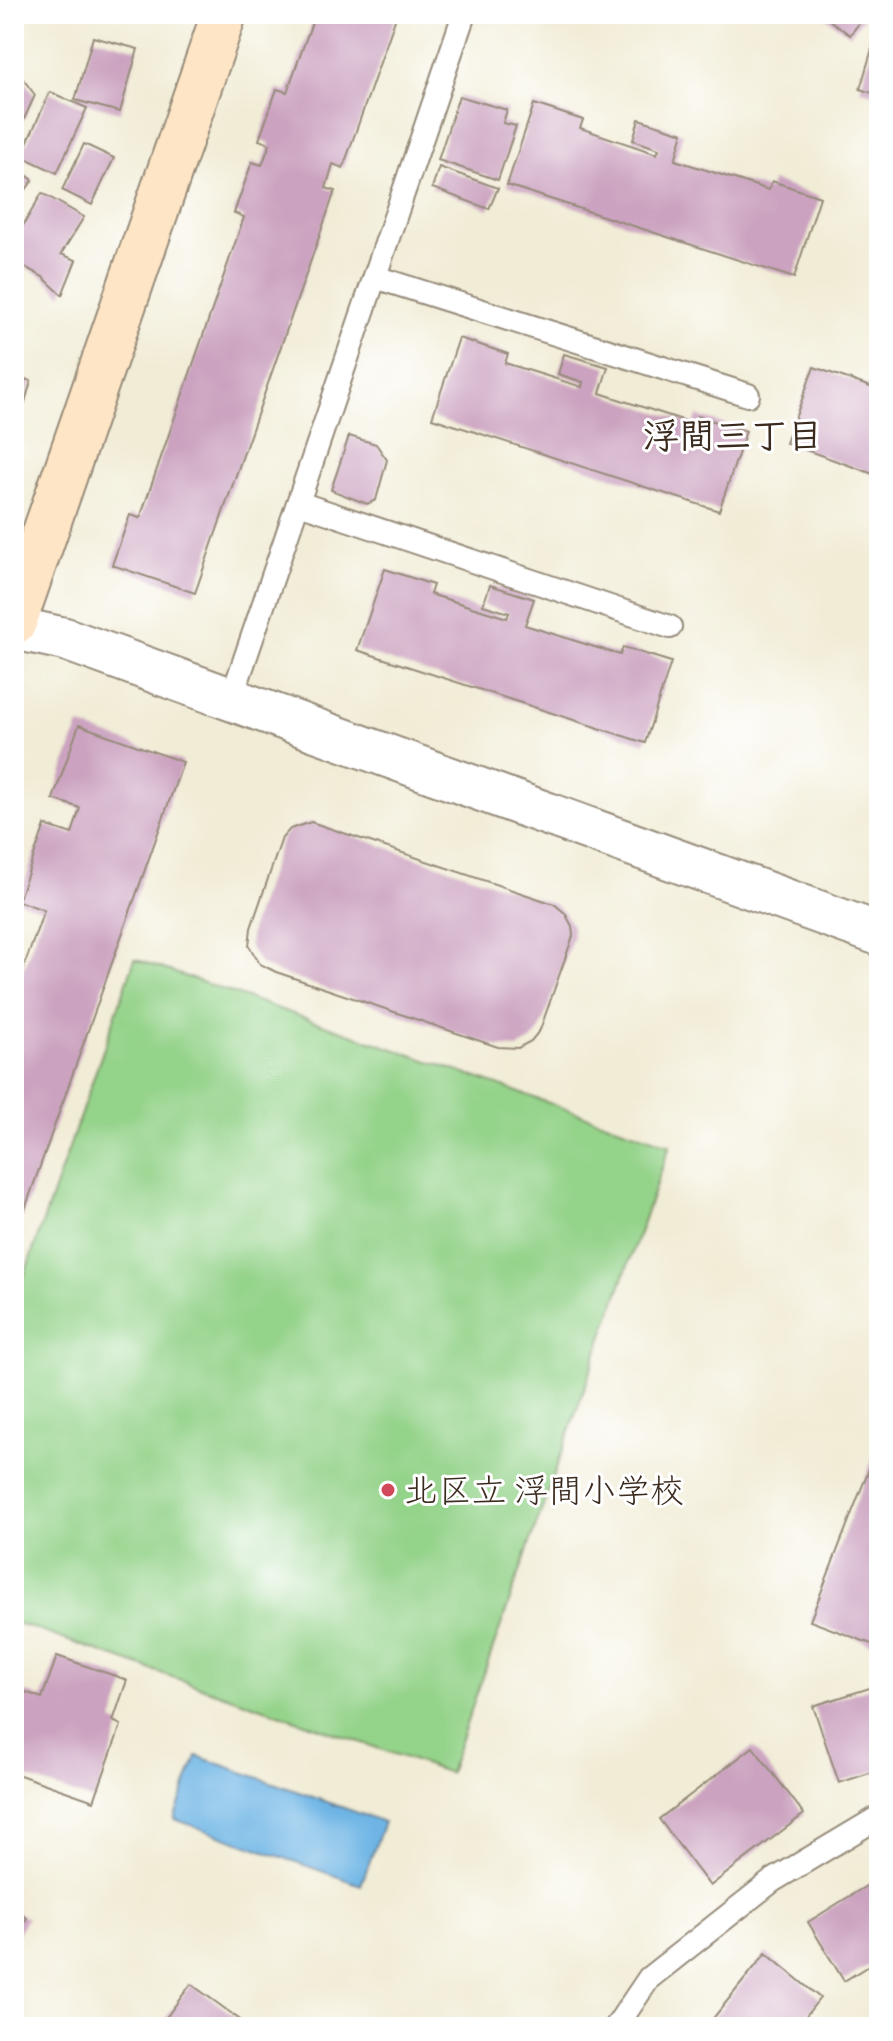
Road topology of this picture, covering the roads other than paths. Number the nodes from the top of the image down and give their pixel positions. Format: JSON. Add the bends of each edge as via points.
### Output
{"nodes":[{"id":1,"x":224,"y":14,"type":"edge"},
{"id":2,"x":464,"y":14,"type":"edge"},
{"id":3,"x":375,"y":277,"type":"junction"},
{"id":4,"x":748,"y":395,"type":"dead end"},
{"id":5,"x":299,"y":503,"type":"junction"},
{"id":6,"x":14,"y":625,"type":"edge"},
{"id":7,"x":670,"y":627,"type":"dead end"},
{"id":8,"x":231,"y":700,"type":"junction"},
{"id":9,"x":879,"y":934,"type":"edge"},
{"id":10,"x":879,"y":1817,"type":"edge"},
{"id":11,"x":616,"y":2027,"type":"edge"}],
"edges":[{"from":1,"to":6,"type":"street"},
{"from":2,"to":3,"type":"lane"},
{"from":3,"to":4,"type":"lane"},
{"from":3,"to":5,"type":"lane"},
{"from":5,"to":7,"type":"lane"},
{"from":5,"to":8,"type":"lane"},
{"from":6,"to":8,"type":"street"},
{"from":8,"to":9,"type":"street"},
{"from":10,"to":11,"type":"lane","via":[[772,1881],[649,1978]]}]}
